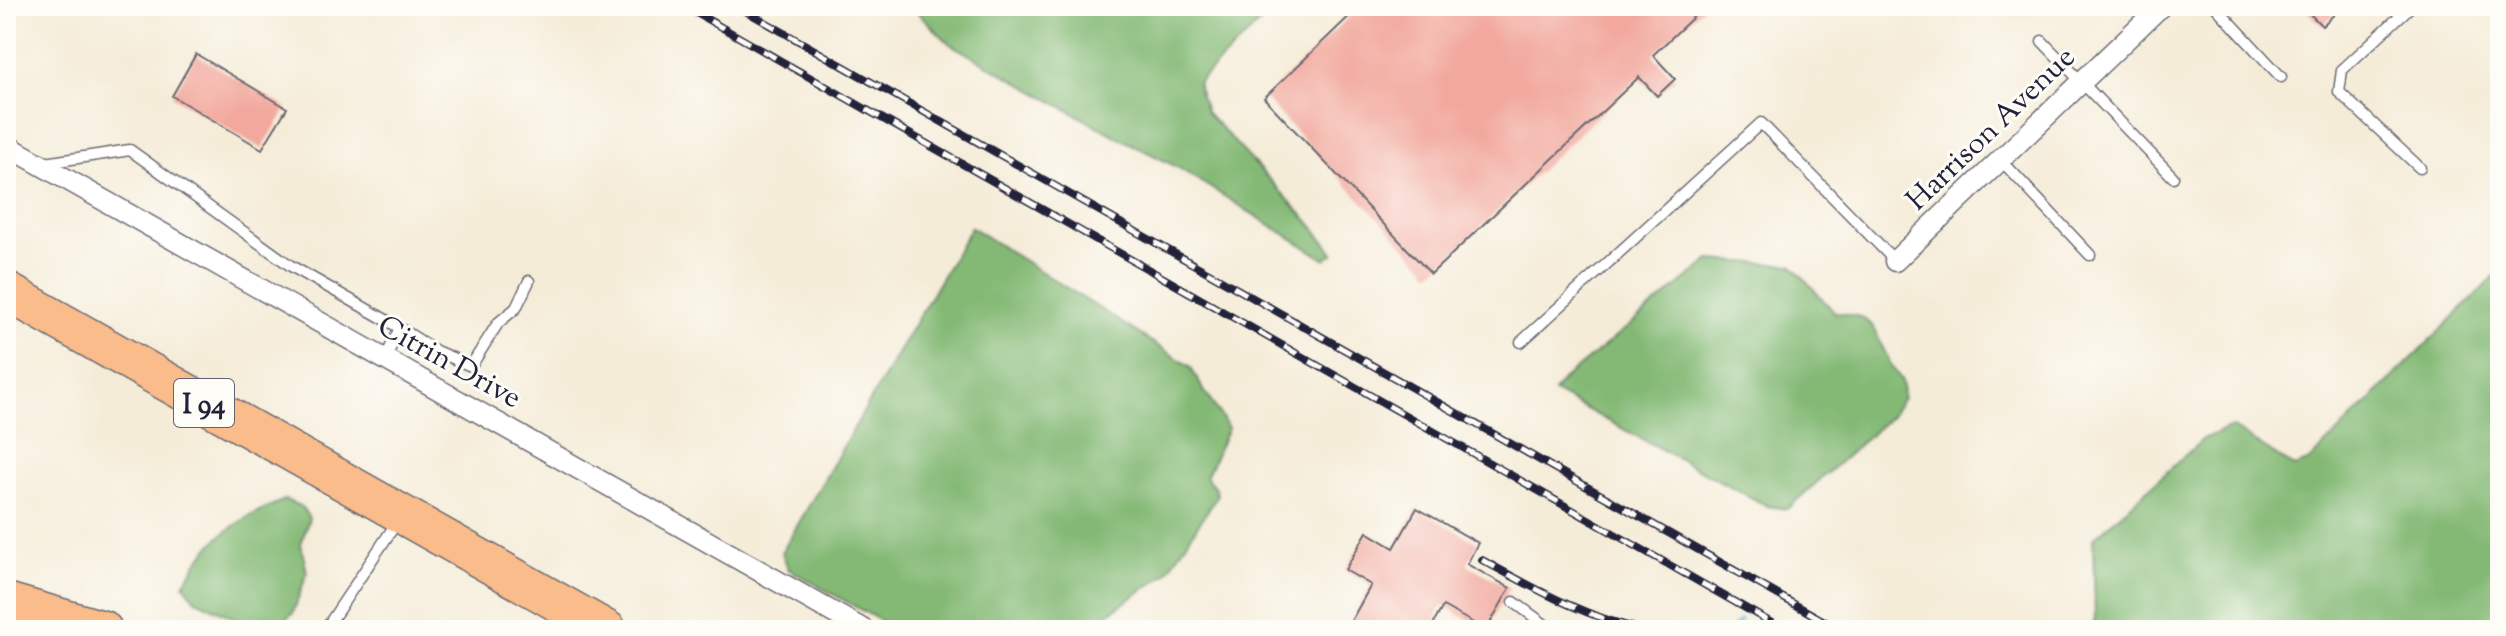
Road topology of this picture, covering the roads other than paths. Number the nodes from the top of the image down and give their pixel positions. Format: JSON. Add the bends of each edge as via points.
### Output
{"nodes":[{"id":1,"x":2161,"y":6,"type":"edge"},
{"id":2,"x":2215,"y":6,"type":"edge"},
{"id":3,"x":2411,"y":6,"type":"edge"},
{"id":4,"x":2042,"y":41,"type":"dead end"},
{"id":5,"x":2281,"y":77,"type":"dead end"},
{"id":6,"x":2082,"y":81,"type":"junction"},
{"id":7,"x":6,"y":145,"type":"edge"},
{"id":8,"x":2000,"y":159,"type":"junction"},
{"id":9,"x":39,"y":164,"type":"junction"},
{"id":10,"x":2420,"y":168,"type":"dead end"},
{"id":11,"x":2173,"y":177,"type":"dead end"},
{"id":12,"x":2090,"y":255,"type":"dead end"},
{"id":13,"x":1895,"y":261,"type":"joint"},
{"id":14,"x":529,"y":281,"type":"dead end"},
{"id":15,"x":6,"y":291,"type":"edge"},
{"id":16,"x":400,"y":328,"type":"junction"},
{"id":17,"x":1521,"y":342,"type":"dead end"},
{"id":18,"x":385,"y":359,"type":"junction"},
{"id":19,"x":402,"y":515,"type":"junction"},
{"id":20,"x":6,"y":602,"type":"edge"},
{"id":21,"x":1514,"y":602,"type":"dead end"},
{"id":22,"x":103,"y":630,"type":"edge"},
{"id":23,"x":325,"y":630,"type":"edge"},
{"id":24,"x":607,"y":630,"type":"edge"},
{"id":25,"x":864,"y":630,"type":"edge"},
{"id":26,"x":1552,"y":630,"type":"edge"}],
"edges":[{"from":1,"to":6,"type":"street","name":"Harrison Avenue"},
{"from":2,"to":5,"type":"lane"},
{"from":3,"to":10,"type":"lane","via":[[2342,70],[2339,92]]},
{"from":4,"to":6,"type":"lane"},
{"from":6,"to":8,"type":"street","name":"Harrison Avenue"},
{"from":6,"to":11,"type":"lane"},
{"from":7,"to":9,"type":"street","name":"Citrin Drive"},
{"from":8,"to":12,"type":"lane"},
{"from":8,"to":13,"type":"street","name":"Harrison Avenue"},
{"from":9,"to":16,"type":"lane","via":[[130,150],[291,266]]},
{"from":9,"to":18,"type":"street","name":"Citrin Drive"},
{"from":13,"to":17,"type":"lane","via":[[1761,123]]},
{"from":14,"to":16,"type":"lane","via":[[516,308],[498,323],[471,366]]},
{"from":15,"to":19,"type":"highway","number":"I 94"},
{"from":16,"to":18,"type":"lane"},
{"from":18,"to":25,"type":"street","name":"Citrin Drive"},
{"from":19,"to":23,"type":"lane"},
{"from":19,"to":24,"type":"highway","number":"I 94"},
{"from":20,"to":22,"type":"highway"},
{"from":21,"to":26,"type":"lane"}]}
